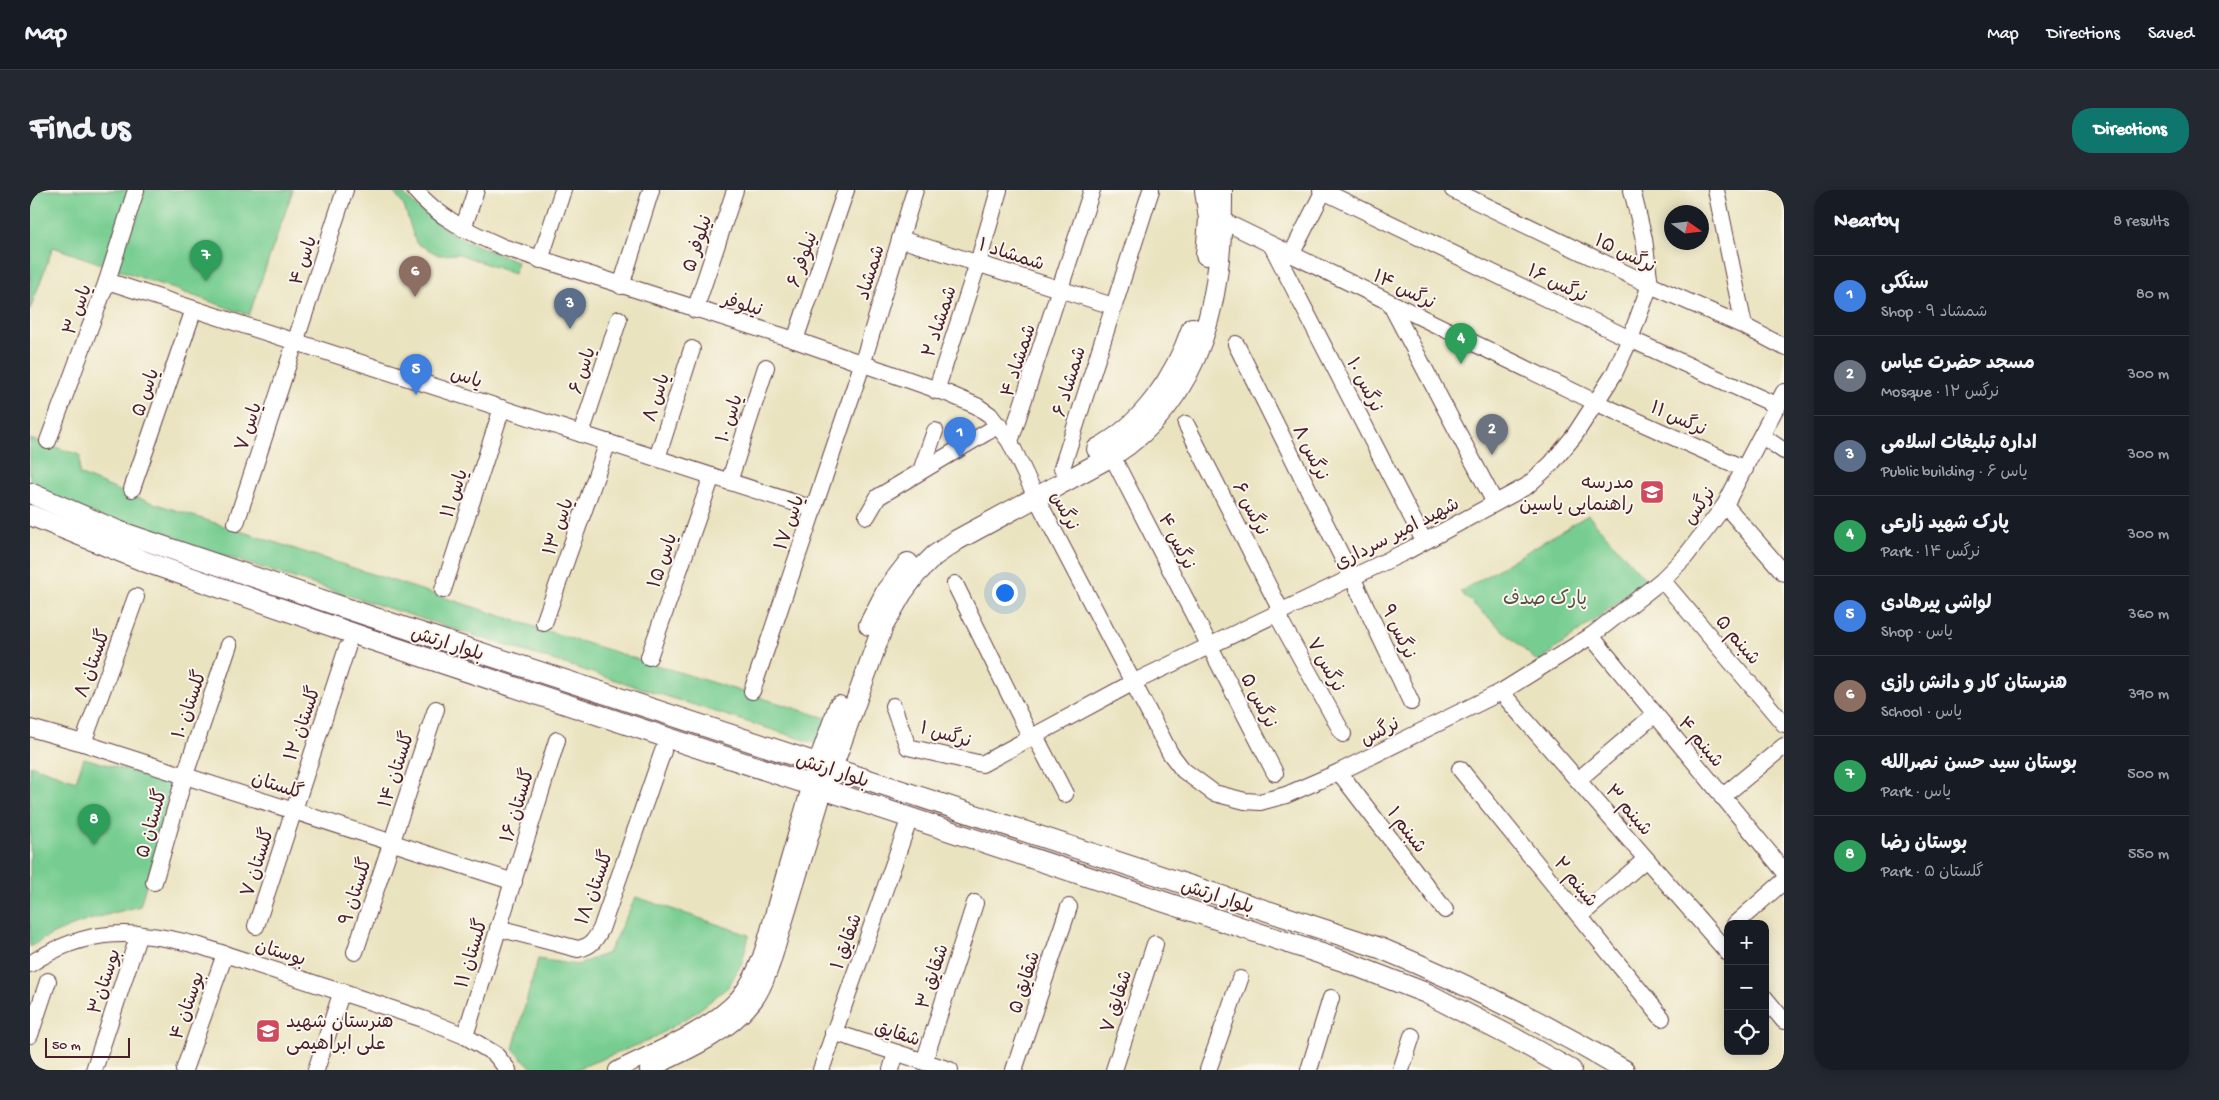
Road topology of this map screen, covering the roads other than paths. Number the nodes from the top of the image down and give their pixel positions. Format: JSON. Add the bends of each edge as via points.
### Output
{"nodes":[{"id":1,"x":136,"y":190,"type":"edge"},
{"id":2,"x":345,"y":190,"type":"edge"},
{"id":3,"x":415,"y":190,"type":"edge"},
{"id":4,"x":476,"y":190,"type":"edge"},
{"id":5,"x":563,"y":190,"type":"edge"},
{"id":6,"x":651,"y":190,"type":"edge"},
{"id":7,"x":735,"y":190,"type":"edge"},
{"id":8,"x":846,"y":190,"type":"edge"},
{"id":9,"x":915,"y":190,"type":"edge"},
{"id":10,"x":999,"y":190,"type":"edge"},
{"id":11,"x":1092,"y":190,"type":"edge"},
{"id":12,"x":1152,"y":190,"type":"edge"},
{"id":13,"x":1205,"y":190,"type":"edge"},
{"id":14,"x":1222,"y":190,"type":"edge"},
{"id":15,"x":1323,"y":190,"type":"edge"},
{"id":16,"x":1453,"y":190,"type":"edge"},
{"id":17,"x":1632,"y":190,"type":"edge"},
{"id":18,"x":1716,"y":190,"type":"edge"},
{"id":19,"x":1216,"y":220,"type":"junction"},
{"id":20,"x":463,"y":229,"type":"junction"},
{"id":21,"x":900,"y":239,"type":"junction"},
{"id":22,"x":1272,"y":246,"type":"junction"},
{"id":23,"x":1291,"y":255,"type":"junction"},
{"id":24,"x":540,"y":260,"type":"junction"},
{"id":25,"x":978,"y":263,"type":"junction"},
{"id":26,"x":108,"y":281,"type":"junction"},
{"id":27,"x":1650,"y":285,"type":"junction"},
{"id":28,"x":621,"y":286,"type":"junction"},
{"id":29,"x":1061,"y":290,"type":"junction"},
{"id":30,"x":1390,"y":303,"type":"junction"},
{"id":31,"x":1113,"y":306,"type":"junction"},
{"id":32,"x":194,"y":308,"type":"junction"},
{"id":33,"x":695,"y":310,"type":"junction"},
{"id":34,"x":620,"y":319,"type":"dead end"},
{"id":35,"x":1744,"y":326,"type":"junction"},
{"id":36,"x":1630,"y":339,"type":"junction"},
{"id":37,"x":795,"y":340,"type":"junction"},
{"id":38,"x":296,"y":342,"type":"junction"},
{"id":39,"x":1236,"y":344,"type":"dead end"},
{"id":40,"x":1784,"y":347,"type":"edge"},
{"id":41,"x":692,"y":349,"type":"dead end"},
{"id":42,"x":862,"y":365,"type":"junction"},
{"id":43,"x":766,"y":367,"type":"dead end"},
{"id":44,"x":936,"y":391,"type":"junction"},
{"id":45,"x":1781,"y":399,"type":"edge"},
{"id":46,"x":1596,"y":403,"type":"junction"},
{"id":47,"x":502,"y":408,"type":"junction"},
{"id":48,"x":1186,"y":424,"type":"dead end"},
{"id":49,"x":999,"y":425,"type":"junction"},
{"id":50,"x":935,"y":430,"type":"dead end"},
{"id":51,"x":581,"y":434,"type":"junction"},
{"id":52,"x":1762,"y":436,"type":"junction"},
{"id":53,"x":48,"y":441,"type":"dead end"},
{"id":54,"x":608,"y":442,"type":"junction"},
{"id":55,"x":1010,"y":442,"type":"junction"},
{"id":56,"x":1784,"y":451,"type":"edge"},
{"id":57,"x":1112,"y":456,"type":"junction"},
{"id":58,"x":657,"y":458,"type":"junction"},
{"id":59,"x":1062,"y":468,"type":"junction"},
{"id":60,"x":1745,"y":469,"type":"junction"},
{"id":61,"x":921,"y":472,"type":"junction"},
{"id":62,"x":712,"y":476,"type":"junction"},
{"id":63,"x":729,"y":482,"type":"junction"},
{"id":64,"x":132,"y":489,"type":"dead end"},
{"id":65,"x":1034,"y":491,"type":"junction"},
{"id":66,"x":30,"y":493,"type":"edge"},
{"id":67,"x":1495,"y":504,"type":"junction"},
{"id":68,"x":1725,"y":505,"type":"junction"},
{"id":69,"x":814,"y":509,"type":"junction"},
{"id":70,"x":30,"y":515,"type":"edge"},
{"id":71,"x":867,"y":516,"type":"dead end"},
{"id":72,"x":236,"y":523,"type":"dead end"},
{"id":73,"x":1424,"y":541,"type":"junction"},
{"id":74,"x":1784,"y":573,"type":"edge"},
{"id":75,"x":1352,"y":577,"type":"junction"},
{"id":76,"x":1662,"y":580,"type":"junction"},
{"id":77,"x":955,"y":584,"type":"dead end"},
{"id":78,"x":442,"y":590,"type":"dead end"},
{"id":79,"x":136,"y":597,"type":"dead end"},
{"id":80,"x":357,"y":612,"type":"junction"},
{"id":81,"x":1279,"y":612,"type":"junction"},
{"id":82,"x":544,"y":623,"type":"dead end"},
{"id":83,"x":1591,"y":636,"type":"junction"},
{"id":84,"x":349,"y":640,"type":"junction"},
{"id":85,"x":229,"y":645,"type":"dead end"},
{"id":86,"x":1209,"y":645,"type":"junction"},
{"id":87,"x":649,"y":657,"type":"dead end"},
{"id":88,"x":1132,"y":683,"type":"junction"},
{"id":89,"x":752,"y":691,"type":"dead end"},
{"id":90,"x":1501,"y":692,"type":"junction"},
{"id":91,"x":1411,"y":702,"type":"dead end"},
{"id":92,"x":893,"y":706,"type":"dead end"},
{"id":93,"x":436,"y":709,"type":"dead end"},
{"id":94,"x":1654,"y":715,"type":"junction"},
{"id":95,"x":1784,"y":724,"type":"edge"},
{"id":96,"x":30,"y":728,"type":"edge"},
{"id":97,"x":1343,"y":734,"type":"dead end"},
{"id":98,"x":1033,"y":737,"type":"junction"},
{"id":99,"x":557,"y":740,"type":"dead end"},
{"id":100,"x":83,"y":743,"type":"junction"},
{"id":101,"x":1784,"y":746,"type":"edge"},
{"id":102,"x":663,"y":751,"type":"dead end"},
{"id":103,"x":982,"y":764,"type":"joint"},
{"id":104,"x":824,"y":767,"type":"junction"},
{"id":105,"x":1460,"y":770,"type":"dead end"},
{"id":106,"x":1275,"y":772,"type":"dead end"},
{"id":107,"x":1339,"y":772,"type":"junction"},
{"id":108,"x":185,"y":775,"type":"junction"},
{"id":109,"x":1578,"y":780,"type":"junction"},
{"id":110,"x":818,"y":786,"type":"junction"},
{"id":111,"x":1065,"y":794,"type":"dead end"},
{"id":112,"x":1722,"y":797,"type":"junction"},
{"id":113,"x":293,"y":810,"type":"junction"},
{"id":114,"x":907,"y":826,"type":"dead end"},
{"id":115,"x":392,"y":842,"type":"junction"},
{"id":116,"x":1646,"y":859,"type":"junction"},
{"id":117,"x":1784,"y":871,"type":"edge"},
{"id":118,"x":1784,"y":881,"type":"edge"},
{"id":119,"x":154,"y":882,"type":"dead end"},
{"id":120,"x":514,"y":882,"type":"junction"},
{"id":121,"x":975,"y":902,"type":"dead end"},
{"id":122,"x":1069,"y":907,"type":"dead end"},
{"id":123,"x":1445,"y":910,"type":"dead end"},
{"id":124,"x":1580,"y":916,"type":"junction"},
{"id":125,"x":1740,"y":920,"type":"edge"},
{"id":126,"x":256,"y":926,"type":"dead end"},
{"id":127,"x":498,"y":928,"type":"junction"},
{"id":128,"x":139,"y":934,"type":"junction"},
{"id":129,"x":1722,"y":935,"type":"edge"},
{"id":130,"x":1155,"y":944,"type":"dead end"},
{"id":131,"x":355,"y":952,"type":"dead end"},
{"id":132,"x":225,"y":954,"type":"junction"},
{"id":133,"x":30,"y":964,"type":"edge"},
{"id":134,"x":1240,"y":980,"type":"dead end"},
{"id":135,"x":48,"y":981,"type":"dead end"},
{"id":136,"x":342,"y":991,"type":"junction"},
{"id":137,"x":1331,"y":998,"type":"dead end"},
{"id":138,"x":1769,"y":1003,"type":"edge"},
{"id":139,"x":1662,"y":1018,"type":"dead end"},
{"id":140,"x":1784,"y":1020,"type":"edge"},
{"id":141,"x":834,"y":1032,"type":"junction"},
{"id":142,"x":30,"y":1035,"type":"edge"},
{"id":143,"x":465,"y":1036,"type":"junction"},
{"id":144,"x":1412,"y":1036,"type":"dead end"},
{"id":145,"x":896,"y":1052,"type":"junction"},
{"id":146,"x":924,"y":1062,"type":"junction"},
{"id":147,"x":94,"y":1070,"type":"edge"},
{"id":148,"x":184,"y":1070,"type":"edge"},
{"id":149,"x":316,"y":1070,"type":"edge"},
{"id":150,"x":508,"y":1070,"type":"edge"},
{"id":151,"x":617,"y":1070,"type":"edge"},
{"id":152,"x":648,"y":1070,"type":"edge"},
{"id":153,"x":821,"y":1070,"type":"edge"},
{"id":154,"x":891,"y":1070,"type":"edge"},
{"id":155,"x":950,"y":1070,"type":"edge"},
{"id":156,"x":1014,"y":1070,"type":"edge"},
{"id":157,"x":1114,"y":1070,"type":"edge"},
{"id":158,"x":1208,"y":1070,"type":"edge"},
{"id":159,"x":1309,"y":1070,"type":"edge"},
{"id":160,"x":1401,"y":1070,"type":"edge"},
{"id":161,"x":1571,"y":1070,"type":"edge"},
{"id":162,"x":1624,"y":1070,"type":"edge"}],
"edges":[{"from":1,"to":26,"type":"street","name":"یاس ۳"},
{"from":2,"to":38,"type":"street","name":"یاس ۴"},
{"from":3,"to":20,"type":"street","name":"نیلوفر"},
{"from":4,"to":20,"type":"street"},
{"from":5,"to":24,"type":"street"},
{"from":6,"to":28,"type":"street"},
{"from":7,"to":33,"type":"street","name":"نیلوفر ۵"},
{"from":8,"to":37,"type":"street","name":"نیلوفر ۶"},
{"from":9,"to":21,"type":"street","name":"شمشاد"},
{"from":10,"to":25,"type":"street","name":"شمشاد ۲"},
{"from":11,"to":29,"type":"street","name":"شمشاد ۴"},
{"from":12,"to":31,"type":"street","name":"شمشاد ۶"},
{"from":13,"to":19,"type":"main road"},
{"from":14,"to":19,"type":"main road"},
{"from":15,"to":23,"type":"street"},
{"from":15,"to":36,"type":"street","name":"نرگس ۱۶"},
{"from":16,"to":27,"type":"street","name":"نرگس ۱۵"},
{"from":17,"to":27,"type":"street","name":"شهید امیر سرداری","via":[[1644,239]]},
{"from":18,"to":35,"type":"street"},
{"from":19,"to":22,"type":"street","name":"نرگس ۱۴"},
{"from":19,"to":57,"type":"main road","via":[[1216,285],[1202,340],[1187,376],[1151,424]]},
{"from":19,"to":59,"type":"main road","via":[[1192,329],[1176,367],[1132,425],[1103,446]]},
{"from":20,"to":24,"type":"street","name":"نیلوفر"},
{"from":21,"to":25,"type":"street","name":"شمشاد ۱"},
{"from":21,"to":42,"type":"street","name":"شمشاد"},
{"from":22,"to":23,"type":"street","name":"نرگس ۱۴"},
{"from":22,"to":73,"type":"street","name":"نرگس ۱۰"},
{"from":23,"to":30,"type":"street","name":"نرگس ۱۴"},
{"from":24,"to":28,"type":"street","name":"نیلوفر"},
{"from":25,"to":29,"type":"street","name":"شمشاد ۱"},
{"from":25,"to":44,"type":"street","name":"شمشاد ۲"},
{"from":26,"to":32,"type":"street","name":"یاس"},
{"from":26,"to":53,"type":"street","name":"یاس ۳"},
{"from":27,"to":35,"type":"street","name":"نرگس ۱۵"},
{"from":27,"to":36,"type":"street","name":"شهید امیر سرداری"},
{"from":28,"to":33,"type":"street","name":"نیلوفر"},
{"from":29,"to":31,"type":"street","name":"شمشاد ۱"},
{"from":29,"to":55,"type":"street","name":"شمشاد ۴"},
{"from":30,"to":46,"type":"street","name":"نرگس ۱۴"},
{"from":30,"to":67,"type":"street"},
{"from":31,"to":59,"type":"street","name":"شمشاد ۶"},
{"from":32,"to":38,"type":"street","name":"یاس"},
{"from":32,"to":64,"type":"street","name":"یاس ۵"},
{"from":33,"to":37,"type":"street","name":"نیلوفر"},
{"from":34,"to":51,"type":"street","name":"یاس ۶"},
{"from":35,"to":40,"type":"street","name":"نرگس ۱۵"},
{"from":36,"to":45,"type":"street","name":"نرگس ۱۶"},
{"from":36,"to":46,"type":"street","name":"شهید امیر سرداری"},
{"from":37,"to":42,"type":"street","name":"نیلوفر"},
{"from":38,"to":47,"type":"street","name":"یاس"},
{"from":38,"to":72,"type":"street","name":"یاس ۷"},
{"from":39,"to":75,"type":"street","name":"نرگس ۸"},
{"from":41,"to":58,"type":"street","name":"یاس ۸"},
{"from":42,"to":44,"type":"street","name":"نیلوفر"},
{"from":42,"to":69,"type":"street","name":"یاس ۱۷"},
{"from":43,"to":63,"type":"street","name":"یاس ۱۰"},
{"from":44,"to":49,"type":"street","name":"نیلوفر","via":[[978,406]]},
{"from":45,"to":52,"type":"street","name":"نرگس"},
{"from":46,"to":60,"type":"street","name":"نرگس ۱۱"},
{"from":46,"to":67,"type":"street","name":"شهید امیر سرداری","via":[[1551,464],[1526,486]]},
{"from":47,"to":51,"type":"street","name":"یاس"},
{"from":47,"to":78,"type":"street","name":"یاس ۱۱"},
{"from":48,"to":81,"type":"street","name":"نرگس ۶"},
{"from":49,"to":55,"type":"street","name":"نیلوفر"},
{"from":49,"to":61,"type":"street"},
{"from":50,"to":61,"type":"street"},
{"from":51,"to":54,"type":"street","name":"یاس"},
{"from":52,"to":56,"type":"street"},
{"from":52,"to":60,"type":"street","name":"نرگس"},
{"from":54,"to":58,"type":"street","name":"یاس"},
{"from":54,"to":82,"type":"street","name":"یاس ۱۳"},
{"from":55,"to":65,"type":"street","name":"نیلوفر"},
{"from":57,"to":65,"type":"main road"},
{"from":57,"to":86,"type":"street","name":"نرگس ۴"},
{"from":58,"to":62,"type":"street","name":"یاس"},
{"from":59,"to":65,"type":"main road"},
{"from":60,"to":68,"type":"street","name":"نرگس"},
{"from":61,"to":71,"type":"street","via":[[878,497]]},
{"from":62,"to":63,"type":"street","name":"یاس"},
{"from":62,"to":87,"type":"street","name":"یاس ۱۵"},
{"from":63,"to":69,"type":"street","name":"یاس"},
{"from":65,"to":88,"type":"street","name":"نرگس"},
{"from":65,"to":104,"type":"main road","via":[[997,511],[934,556],[916,574],[883,626]]},
{"from":66,"to":80,"type":"main road","name":"بلوار ارتش","via":[[118,531]]},
{"from":67,"to":73,"type":"street","name":"شهید امیر سرداری"},
{"from":68,"to":74,"type":"street"},
{"from":68,"to":76,"type":"street","name":"نرگس","via":[[1685,557]]},
{"from":69,"to":89,"type":"street","name":"یاس ۱۷"},
{"from":70,"to":84,"type":"main road","name":"بلوار ارتش"},
{"from":73,"to":75,"type":"street","name":"شهید امیر سرداری"},
{"from":75,"to":81,"type":"street","name":"شهید امیر سرداری"},
{"from":75,"to":91,"type":"street","name":"نرگس ۹"},
{"from":76,"to":83,"type":"street","name":"نرگس"},
{"from":76,"to":95,"type":"street","name":"شبنم ۵"},
{"from":77,"to":98,"type":"street"},
{"from":79,"to":100,"type":"street","name":"گلستان ۸"},
{"from":80,"to":84,"type":"main road"},
{"from":80,"to":104,"type":"main road","name":"بلوار ارتش"},
{"from":81,"to":86,"type":"street","name":"شهید امیر سرداری"},
{"from":81,"to":97,"type":"street","name":"نرگس ۷"},
{"from":83,"to":90,"type":"street","name":"نرگس"},
{"from":83,"to":94,"type":"street","name":"شبنم ۴"},
{"from":84,"to":110,"type":"main road","name":"بلوار ارتش"},
{"from":84,"to":113,"type":"street","name":"گلستان ۱۲"},
{"from":85,"to":108,"type":"street","name":"گلستان ۱۰"},
{"from":86,"to":88,"type":"street","name":"شهید امیر سرداری"},
{"from":86,"to":106,"type":"street","name":"نرگس ۵"},
{"from":88,"to":98,"type":"street","name":"شهید امیر سرداری"},
{"from":88,"to":107,"type":"street","name":"نرگس","via":[[1170,753],[1184,770],[1214,793],[1260,802],[1286,795]]},
{"from":90,"to":107,"type":"street","name":"نرگس"},
{"from":90,"to":109,"type":"street","name":"شبنم ۳"},
{"from":92,"to":103,"type":"street","name":"نرگس ۱","via":[[908,747]]},
{"from":93,"to":115,"type":"street","name":"گلستان ۱۴"},
{"from":94,"to":109,"type":"street"},
{"from":94,"to":112,"type":"street","name":"شبنم ۴"},
{"from":96,"to":100,"type":"street","name":"گلستان"},
{"from":98,"to":103,"type":"street","name":"شهید امیر سرداری"},
{"from":98,"to":111,"type":"street"},
{"from":99,"to":120,"type":"street","name":"گلستان ۱۶"},
{"from":100,"to":108,"type":"street","name":"گلستان"},
{"from":101,"to":112,"type":"street"},
{"from":102,"to":127,"type":"street","name":"گلستان ۱۸","via":[[594,942],[578,949]]},
{"from":104,"to":110,"type":"main road"},
{"from":104,"to":162,"type":"main road","name":"بلوار ارتش","via":[[1380,948],[1532,1017]]},
{"from":105,"to":124,"type":"street","name":"شبنم ۲"},
{"from":107,"to":123,"type":"street","name":"شبنم ۱"},
{"from":108,"to":113,"type":"street","name":"گلستان"},
{"from":108,"to":119,"type":"street","name":"گلستان ۵"},
{"from":109,"to":116,"type":"street","name":"شبنم ۳"},
{"from":110,"to":151,"type":"street","via":[[754,975],[744,991],[712,1020]]},
{"from":110,"to":152,"type":"street","via":[[772,963],[755,1001],[723,1030],[700,1045]]},
{"from":110,"to":161,"type":"main road","name":"بلوار ارتش","via":[[1343,961],[1426,993]]},
{"from":112,"to":117,"type":"street","name":"شبنم ۴"},
{"from":113,"to":115,"type":"street","name":"گلستان"},
{"from":113,"to":126,"type":"street","name":"گلستان ۷"},
{"from":114,"to":141,"type":"street","name":"شقایق ۱"},
{"from":115,"to":120,"type":"street","name":"گلستان"},
{"from":115,"to":131,"type":"street","name":"گلستان ۹"},
{"from":116,"to":124,"type":"street"},
{"from":116,"to":129,"type":"street","name":"شبنم ۳"},
{"from":118,"to":125,"type":"street"},
{"from":120,"to":127,"type":"street","name":"گلستان ۱۱"},
{"from":121,"to":146,"type":"street","name":"شقایق ۳"},
{"from":122,"to":156,"type":"street","name":"شقایق ۵"},
{"from":124,"to":139,"type":"street","name":"شبنم ۲"},
{"from":127,"to":143,"type":"street","name":"گلستان ۱۱"},
{"from":128,"to":132,"type":"street","name":"بوستان","via":[[164,936]]},
{"from":128,"to":133,"type":"street","name":"بوستان","via":[[77,940]]},
{"from":128,"to":147,"type":"street","name":"بوستان۳"},
{"from":130,"to":157,"type":"street","name":"شقایق ۷"},
{"from":132,"to":136,"type":"street","name":"بوستان"},
{"from":132,"to":148,"type":"street","name":"بوستان ۴"},
{"from":134,"to":158,"type":"street"},
{"from":135,"to":142,"type":"street"},
{"from":136,"to":143,"type":"street","name":"بوستان"},
{"from":136,"to":149,"type":"street"},
{"from":137,"to":159,"type":"street"},
{"from":138,"to":140,"type":"street"},
{"from":141,"to":145,"type":"street","name":"شقایق"},
{"from":141,"to":153,"type":"street","name":"شقایق ۱"},
{"from":143,"to":150,"type":"street","name":"بوستان","via":[[495,1054]]},
{"from":144,"to":160,"type":"street"},
{"from":145,"to":146,"type":"street","name":"شقایق"},
{"from":145,"to":154,"type":"street"},
{"from":146,"to":155,"type":"street","name":"شقایق"}]}
